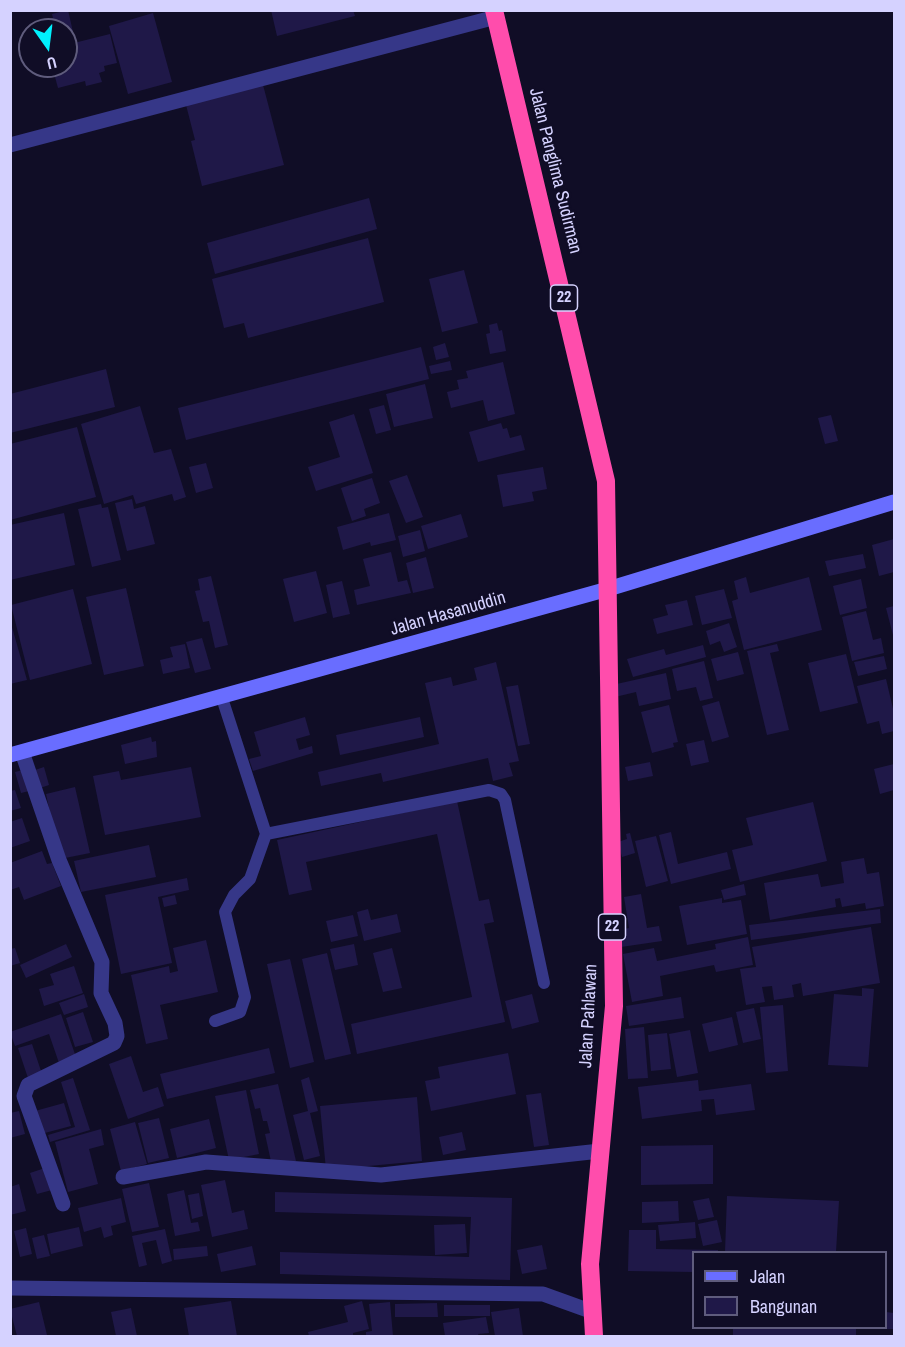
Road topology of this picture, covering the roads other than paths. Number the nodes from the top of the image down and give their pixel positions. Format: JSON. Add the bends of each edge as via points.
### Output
{"nodes":[{"id":1,"x":495,"y":14,"type":"edge"},
{"id":2,"x":10,"y":145,"type":"edge"},
{"id":3,"x":894,"y":502,"type":"edge"},
{"id":4,"x":608,"y":589,"type":"junction"},
{"id":5,"x":222,"y":698,"type":"junction"},
{"id":6,"x":14,"y":753,"type":"edge"},
{"id":7,"x":266,"y":834,"type":"junction"},
{"id":8,"x":544,"y":983,"type":"dead end"},
{"id":9,"x":215,"y":1022,"type":"dead end"},
{"id":10,"x":600,"y":1151,"type":"junction"},
{"id":11,"x":123,"y":1177,"type":"dead end"},
{"id":12,"x":63,"y":1204,"type":"dead end"},
{"id":13,"x":10,"y":1288,"type":"edge"},
{"id":14,"x":592,"y":1304,"type":"junction"},
{"id":15,"x":594,"y":1336,"type":"edge"}],
"edges":[{"from":1,"to":2,"type":"street"},
{"from":1,"to":4,"type":"highway","name":"Jalan Panglima Sudirman","number":"22","via":[[606,481]]},
{"from":3,"to":4,"type":"main road","name":"Jalan Hasanuddin"},
{"from":4,"to":5,"type":"main road","name":"Jalan Hasanuddin"},
{"from":4,"to":10,"type":"highway","name":"Jalan Pahlawan","number":"22","via":[[614,1006]]},
{"from":5,"to":6,"type":"main road","name":"Jalan Hasanuddin"},
{"from":5,"to":7,"type":"lane"},
{"from":6,"to":12,"type":"street","via":[[102,962],[101,993],[117,1036],[114,1043],[28,1085],[24,1096]]},
{"from":7,"to":8,"type":"lane","via":[[489,790],[498,792],[505,800]]},
{"from":7,"to":9,"type":"lane","via":[[250,879],[234,895],[225,912],[245,997],[240,1012]]},
{"from":10,"to":11,"type":"street","via":[[381,1175],[206,1162]]},
{"from":10,"to":14,"type":"highway","name":"Jalan Pahlawan","number":"22","via":[[590,1264]]},
{"from":13,"to":14,"type":"street","via":[[543,1294]]},
{"from":14,"to":15,"type":"highway","name":"Jalan Pahlawan","number":"22"}]}
